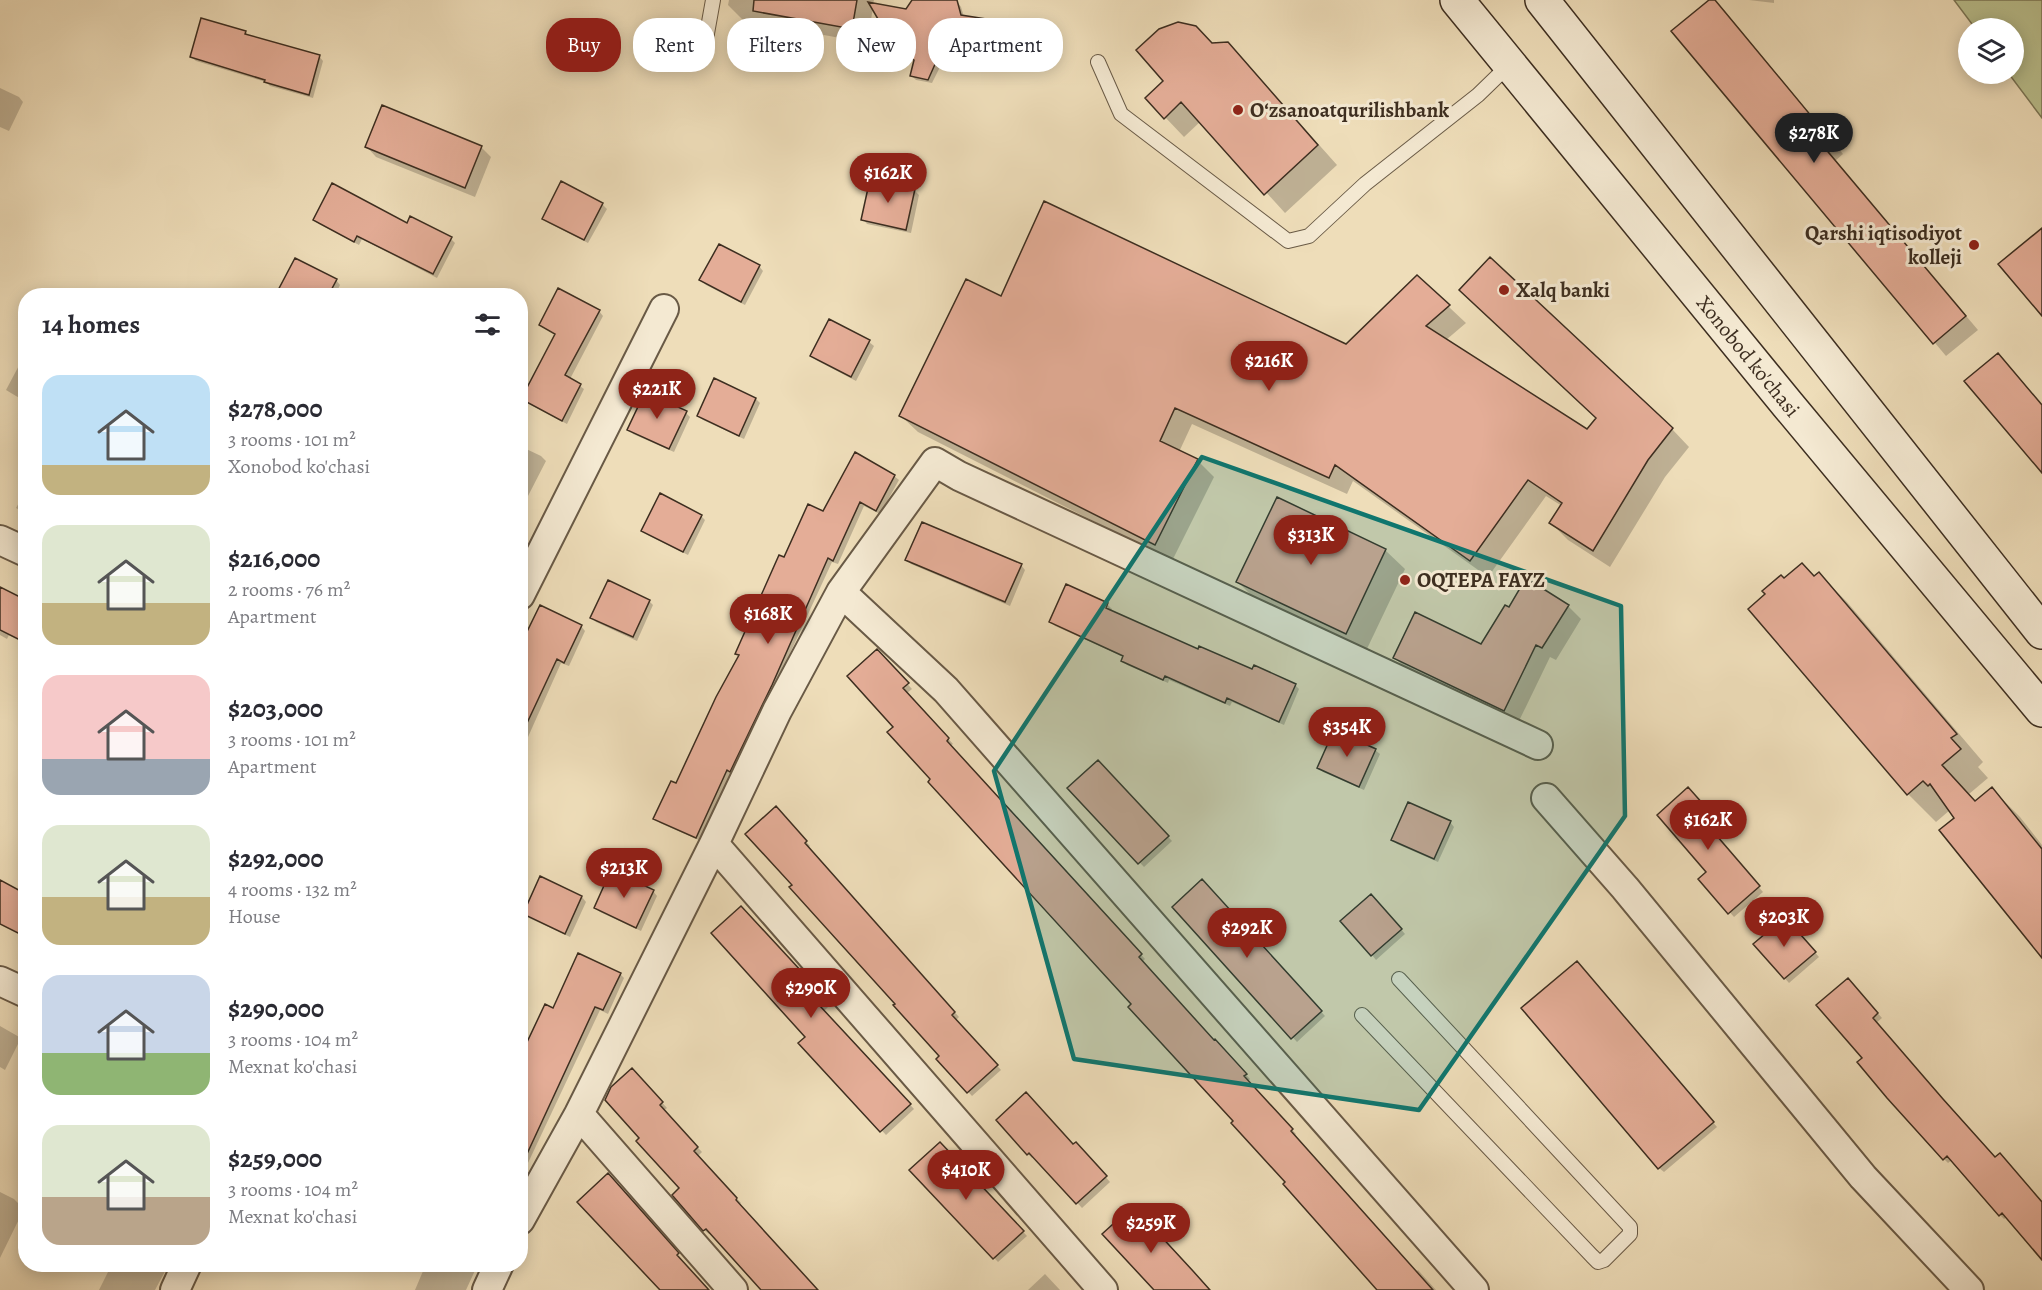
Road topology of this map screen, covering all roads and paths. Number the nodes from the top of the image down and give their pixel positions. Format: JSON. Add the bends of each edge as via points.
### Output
{"nodes":[{"id":1,"x":713,"y":0,"type":"edge"},
{"id":2,"x":1456,"y":0,"type":"edge"},
{"id":3,"x":1542,"y":0,"type":"edge"},
{"id":4,"x":710,"y":18,"type":"edge"},
{"id":5,"x":1098,"y":62,"type":"dead end"},
{"id":6,"x":1510,"y":64,"type":"junction"},
{"id":7,"x":664,"y":309,"type":"dead end"},
{"id":8,"x":0,"y":540,"type":"edge"},
{"id":9,"x":18,"y":548,"type":"edge"},
{"id":10,"x":528,"y":579,"type":"edge"},
{"id":11,"x":841,"y":592,"type":"junction"},
{"id":12,"x":2042,"y":632,"type":"edge"},
{"id":13,"x":2042,"y":710,"type":"edge"},
{"id":14,"x":1538,"y":745,"type":"dead end"},
{"id":15,"x":1546,"y":798,"type":"dead end"},
{"id":16,"x":714,"y":844,"type":"junction"},
{"id":17,"x":1399,"y":979,"type":"dead end"},
{"id":18,"x":0,"y":981,"type":"edge"},
{"id":19,"x":18,"y":989,"type":"edge"},
{"id":20,"x":1362,"y":1015,"type":"dead end"},
{"id":21,"x":579,"y":1114,"type":"junction"},
{"id":22,"x":528,"y":1205,"type":"edge"},
{"id":23,"x":183,"y":1272,"type":"edge"},
{"id":24,"x":495,"y":1272,"type":"edge"},
{"id":25,"x":175,"y":1290,"type":"edge"},
{"id":26,"x":486,"y":1290,"type":"edge"},
{"id":27,"x":734,"y":1290,"type":"edge"},
{"id":28,"x":1103,"y":1290,"type":"edge"},
{"id":29,"x":1474,"y":1290,"type":"edge"},
{"id":30,"x":1969,"y":1290,"type":"edge"}],
"edges":[{"from":1,"to":4,"type":"lane"},
{"from":2,"to":6,"type":"main road","name":"Xonobod ko'chasi"},
{"from":3,"to":12,"type":"main road"},
{"from":5,"to":6,"type":"lane","via":[[1121,114],[1288,242],[1309,236],[1365,184],[1478,95]]},
{"from":6,"to":13,"type":"main road","name":"Xonobod ko'chasi"},
{"from":7,"to":10,"type":"street"},
{"from":8,"to":9,"type":"street"},
{"from":11,"to":14,"type":"street","via":[[935,462]]},
{"from":11,"to":16,"type":"street","via":[[777,711]]},
{"from":11,"to":29,"type":"street","via":[[946,690]]},
{"from":15,"to":30,"type":"street","via":[[1863,1177]]},
{"from":16,"to":21,"type":"street"},
{"from":16,"to":28,"type":"street"},
{"from":17,"to":20,"type":"lane","via":[[1630,1227],[1630,1234],[1604,1260],[1598,1262],[1592,1256]]},
{"from":18,"to":19,"type":"street"},
{"from":21,"to":22,"type":"street"},
{"from":21,"to":27,"type":"street"},
{"from":23,"to":25,"type":"street"},
{"from":24,"to":26,"type":"street"}]}
